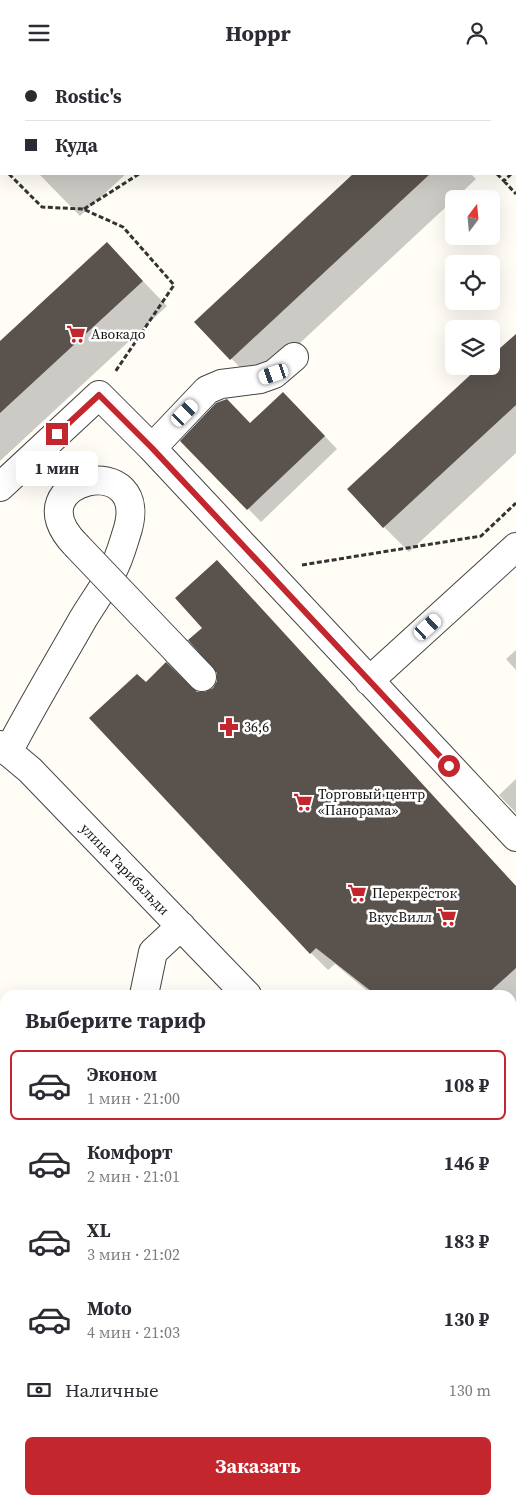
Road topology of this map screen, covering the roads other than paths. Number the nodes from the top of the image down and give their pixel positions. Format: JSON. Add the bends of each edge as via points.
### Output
{"nodes":[{"id":1,"x":294,"y":357,"type":"dead end"},
{"id":2,"x":152,"y":448,"type":"junction"},
{"id":3,"x":0,"y":487,"type":"edge"},
{"id":4,"x":516,"y":547,"type":"edge"},
{"id":5,"x":202,"y":677,"type":"dead end"},
{"id":6,"x":369,"y":681,"type":"junction"},
{"id":7,"x":4,"y":749,"type":"edge"},
{"id":8,"x":516,"y":837,"type":"edge"},
{"id":9,"x":181,"y":926,"type":"junction"},
{"id":10,"x":145,"y":990,"type":"edge"},
{"id":11,"x":242,"y":990,"type":"edge"}],
"edges":[{"from":1,"to":2,"type":"street","via":[[274,374],[221,384],[207,390]]},
{"from":2,"to":3,"type":"street","via":[[99,395]]},
{"from":2,"to":6,"type":"street"},
{"from":4,"to":6,"type":"street"},
{"from":5,"to":7,"type":"street","bridge":true,"via":[[67,536],[62,527],[61,506],[64,497],[78,483],[104,480],[122,491],[128,502],[130,525],[111,575],[36,699]]},
{"from":6,"to":8,"type":"street"},
{"from":7,"to":9,"type":"street","name":"улица Гарибальди","via":[[30,770]]},
{"from":9,"to":10,"type":"street","via":[[153,952]]},
{"from":9,"to":11,"type":"street","name":"улица Гарибальди"}]}
